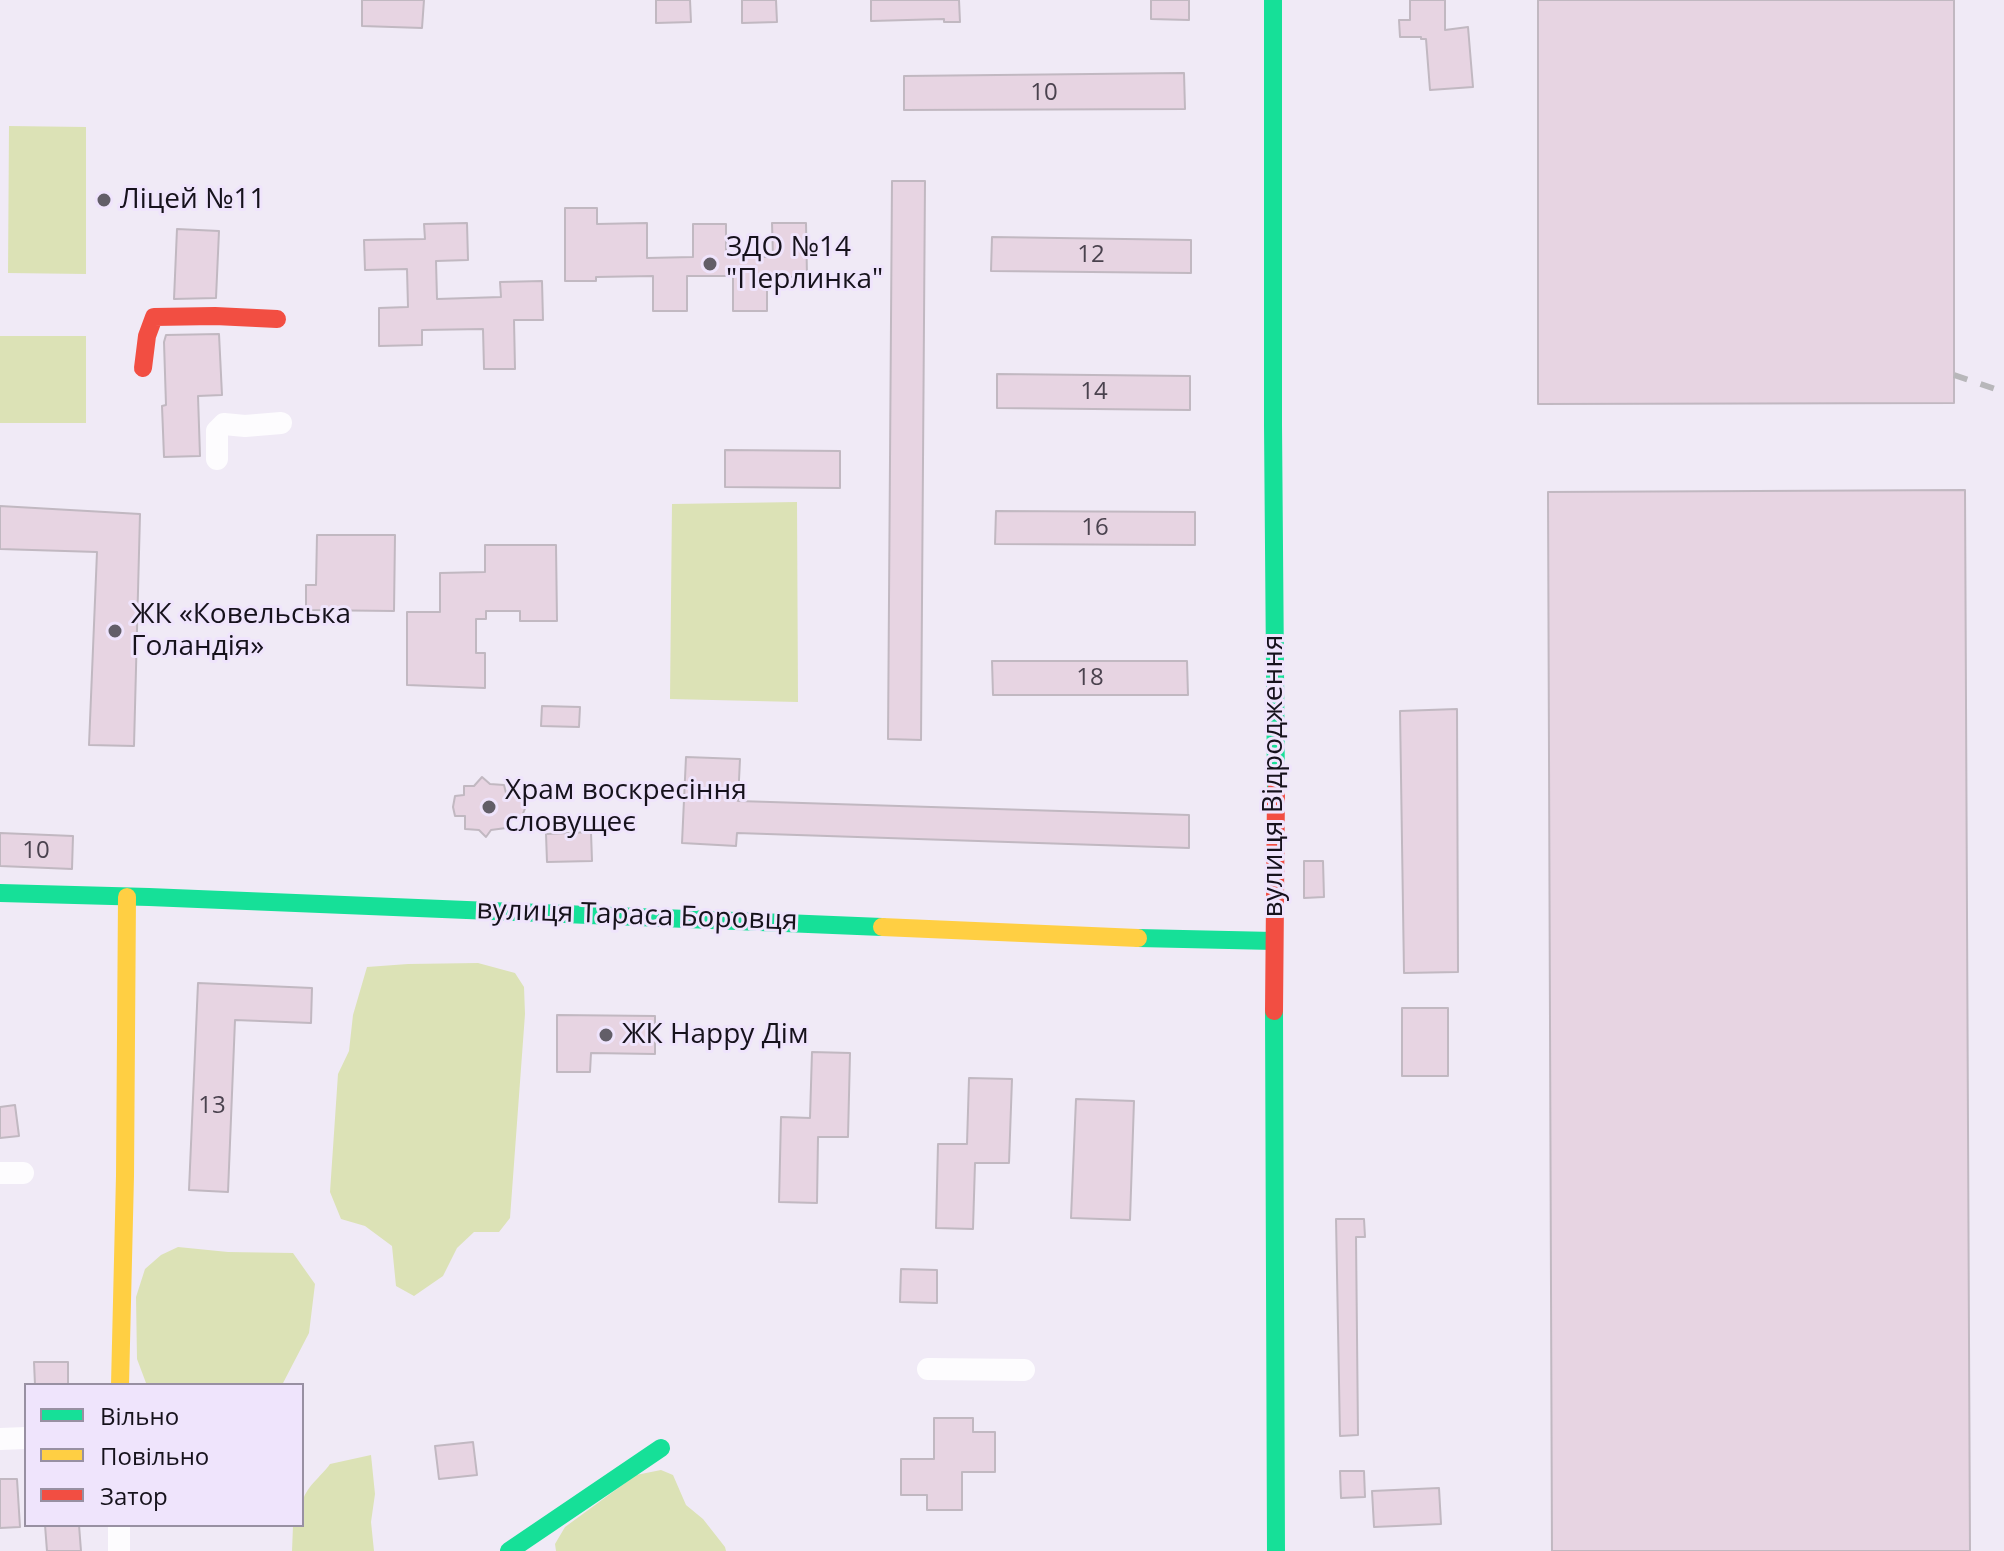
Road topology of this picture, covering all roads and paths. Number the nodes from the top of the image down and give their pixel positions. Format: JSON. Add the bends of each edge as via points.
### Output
{"nodes":[{"id":1,"x":1273,"y":0,"type":"edge"},
{"id":2,"x":277,"y":319,"type":"dead end"},
{"id":3,"x":143,"y":368,"type":"dead end"},
{"id":4,"x":281,"y":423,"type":"dead end"},
{"id":5,"x":217,"y":459,"type":"dead end"},
{"id":6,"x":0,"y":893,"type":"edge"},
{"id":7,"x":127,"y":897,"type":"junction"},
{"id":8,"x":1274,"y":941,"type":"junction"},
{"id":9,"x":0,"y":1173,"type":"edge"},
{"id":10,"x":23,"y":1173,"type":"dead end"},
{"id":11,"x":928,"y":1369,"type":"dead end"},
{"id":12,"x":1024,"y":1370,"type":"dead end"},
{"id":13,"x":120,"y":1383,"type":"edge"},
{"id":14,"x":24,"y":1438,"type":"edge"},
{"id":15,"x":0,"y":1439,"type":"edge"},
{"id":16,"x":661,"y":1448,"type":"dead end"},
{"id":17,"x":119,"y":1527,"type":"edge"},
{"id":18,"x":119,"y":1551,"type":"edge"},
{"id":19,"x":509,"y":1551,"type":"edge"},
{"id":20,"x":1276,"y":1551,"type":"edge"}],
"edges":[{"from":1,"to":8,"type":"street","name":"вулиця Відродження"},
{"from":2,"to":3,"type":"street","via":[[154,317]]},
{"from":4,"to":5,"type":"street","via":[[224,424],[217,431]]},
{"from":6,"to":7,"type":"street","name":"вулиця Тараса Боровця"},
{"from":7,"to":8,"type":"street","name":"вулиця Тараса Боровця"},
{"from":7,"to":13,"type":"street"},
{"from":8,"to":20,"type":"street","name":"вулиця Відродження"},
{"from":9,"to":10,"type":"street"},
{"from":11,"to":12,"type":"street"},
{"from":14,"to":15,"type":"street"},
{"from":16,"to":19,"type":"street"},
{"from":17,"to":18,"type":"street"}]}
